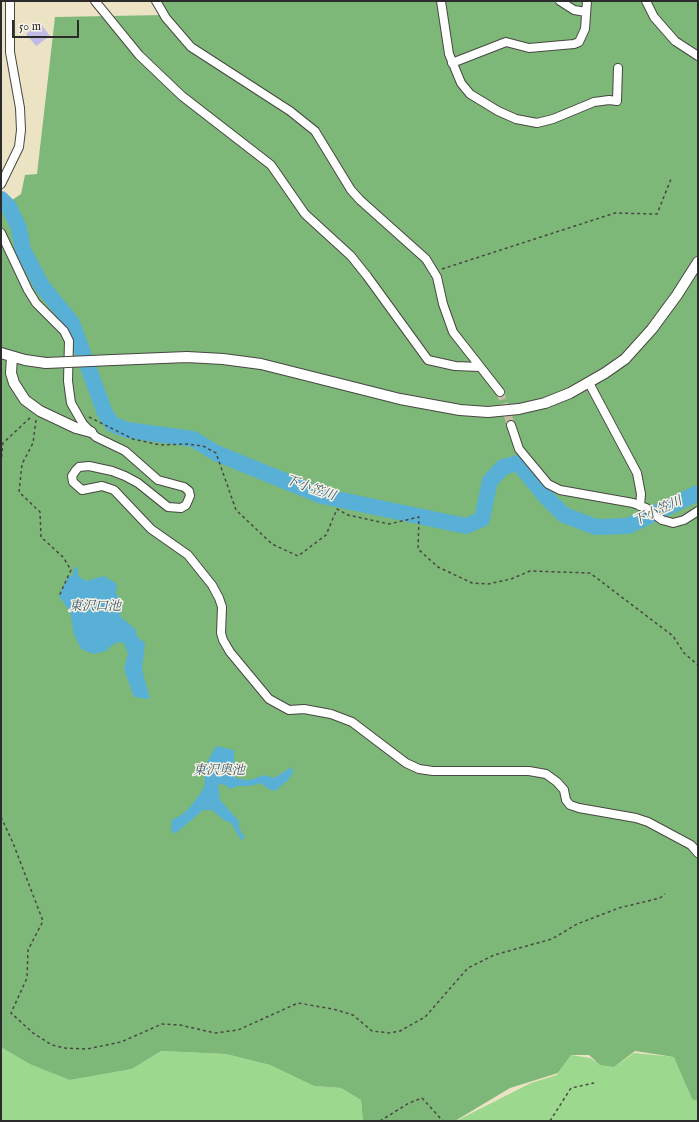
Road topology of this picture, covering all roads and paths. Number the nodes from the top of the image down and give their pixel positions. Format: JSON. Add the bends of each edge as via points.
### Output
{"nodes":[{"id":1,"x":10,"y":1,"type":"edge"},
{"id":2,"x":94,"y":1,"type":"edge"},
{"id":3,"x":156,"y":1,"type":"edge"},
{"id":4,"x":441,"y":1,"type":"edge"},
{"id":5,"x":560,"y":1,"type":"edge"},
{"id":6,"x":587,"y":1,"type":"edge"},
{"id":7,"x":646,"y":1,"type":"edge"},
{"id":8,"x":586,"y":12,"type":"junction"},
{"id":9,"x":698,"y":56,"type":"edge"},
{"id":10,"x":452,"y":63,"type":"junction"},
{"id":11,"x":618,"y":68,"type":"dead end"},
{"id":12,"x":671,"y":179,"type":"dead end"},
{"id":13,"x":1,"y":184,"type":"edge"},
{"id":14,"x":1,"y":233,"type":"edge"},
{"id":15,"x":698,"y":262,"type":"edge"},
{"id":16,"x":434,"y":272,"type":"junction"},
{"id":17,"x":1,"y":353,"type":"edge"},
{"id":18,"x":12,"y":357,"type":"junction"},
{"id":19,"x":480,"y":367,"type":"junction"},
{"id":20,"x":589,"y":383,"type":"junction"},
{"id":21,"x":500,"y":392,"type":"tunnel mouth"},
{"id":22,"x":37,"y":412,"type":"dead end"},
{"id":23,"x":83,"y":414,"type":"dead end"},
{"id":24,"x":36,"y":420,"type":"dead end"},
{"id":25,"x":511,"y":425,"type":"tunnel mouth"},
{"id":26,"x":91,"y":432,"type":"junction"},
{"id":27,"x":1,"y":463,"type":"edge"},
{"id":28,"x":640,"y":506,"type":"junction"},
{"id":29,"x":698,"y":511,"type":"edge"},
{"id":30,"x":59,"y":596,"type":"dead end"},
{"id":31,"x":698,"y":665,"type":"edge"},
{"id":32,"x":1,"y":817,"type":"edge"},
{"id":33,"x":698,"y":853,"type":"edge"},
{"id":34,"x":665,"y":894,"type":"dead end"},
{"id":35,"x":594,"y":1083,"type":"dead end"},
{"id":36,"x":380,"y":1121,"type":"edge"},
{"id":37,"x":443,"y":1121,"type":"edge"},
{"id":38,"x":550,"y":1121,"type":"edge"}],
"edges":[{"from":1,"to":13,"type":"street","via":[[10,52],[22,130],[19,147]]},
{"from":2,"to":19,"type":"street","via":[[139,55],[182,96],[271,165],[305,214],[351,256],[428,360],[455,366]]},
{"from":3,"to":16,"type":"street","via":[[166,18],[192,47],[290,111],[315,131],[351,190],[426,259]]},
{"from":4,"to":10,"type":"street"},
{"from":5,"to":8,"type":"street","via":[[574,10]]},
{"from":6,"to":8,"type":"street"},
{"from":7,"to":9,"type":"street","via":[[654,17],[675,41]]},
{"from":8,"to":10,"type":"street","via":[[583,37],[574,44],[529,48],[506,42]]},
{"from":10,"to":11,"type":"street","via":[[470,94],[516,119],[537,123],[594,102],[618,101]]},
{"from":12,"to":16,"type":"path","via":[[657,214],[615,213]]},
{"from":14,"to":26,"type":"street","via":[[36,303],[64,331],[69,341],[68,381],[71,402],[83,424]]},
{"from":15,"to":20,"type":"street","via":[[678,295],[640,342],[624,359]]},
{"from":16,"to":19,"type":"street","via":[[452,332]]},
{"from":17,"to":18,"type":"street"},
{"from":18,"to":20,"type":"street","bridge":true,"via":[[46,363],[187,357],[223,359],[261,364],[400,399],[460,410],[488,412],[545,403]]},
{"from":18,"to":26,"type":"street","via":[[11,373],[25,400],[40,411],[76,428]]},
{"from":19,"to":21,"type":"street"},
{"from":20,"to":28,"type":"street","via":[[637,473],[641,494]]},
{"from":22,"to":27,"type":"path","via":[[3,443]]},
{"from":23,"to":31,"type":"path","via":[[133,439],[160,445],[203,446],[216,453],[236,510],[272,544],[298,556],[326,536],[337,509],[348,515],[389,524],[419,517],[418,549],[443,570],[472,583],[488,584],[511,579],[530,571],[590,573],[673,636],[684,653]]},
{"from":24,"to":30,"type":"path","via":[[33,443],[22,464],[19,492],[40,512],[41,537],[63,557],[70,570]]},
{"from":25,"to":28,"type":"street","via":[[519,449],[548,484],[560,490]]},
{"from":26,"to":33,"type":"street","via":[[125,451],[158,480],[184,487],[189,491],[186,506],[174,509],[161,503],[138,483],[112,471],[79,467],[72,476],[76,486],[82,490],[102,486],[114,490],[146,526],[188,554],[206,576],[219,598],[222,607],[223,640],[269,699],[289,710],[304,709],[331,714],[352,722],[406,763],[419,769],[529,771],[546,774],[564,790],[570,805],[648,822],[690,845]]},
{"from":28,"to":29,"type":"street","via":[[662,520],[673,523],[684,520]]},
{"from":32,"to":34,"type":"path","via":[[43,921],[28,950],[27,978],[11,1013],[33,1033],[52,1045],[64,1048],[87,1049],[120,1042],[162,1024],[180,1025],[215,1033],[238,1030],[298,1003],[333,1009],[352,1016],[372,1031],[400,1032],[424,1017],[468,968],[494,955],[552,939],[577,924],[619,908],[660,898]]},
{"from":35,"to":38,"type":"path","via":[[571,1088]]},
{"from":36,"to":37,"type":"path","via":[[408,1103],[422,1098]]}]}
